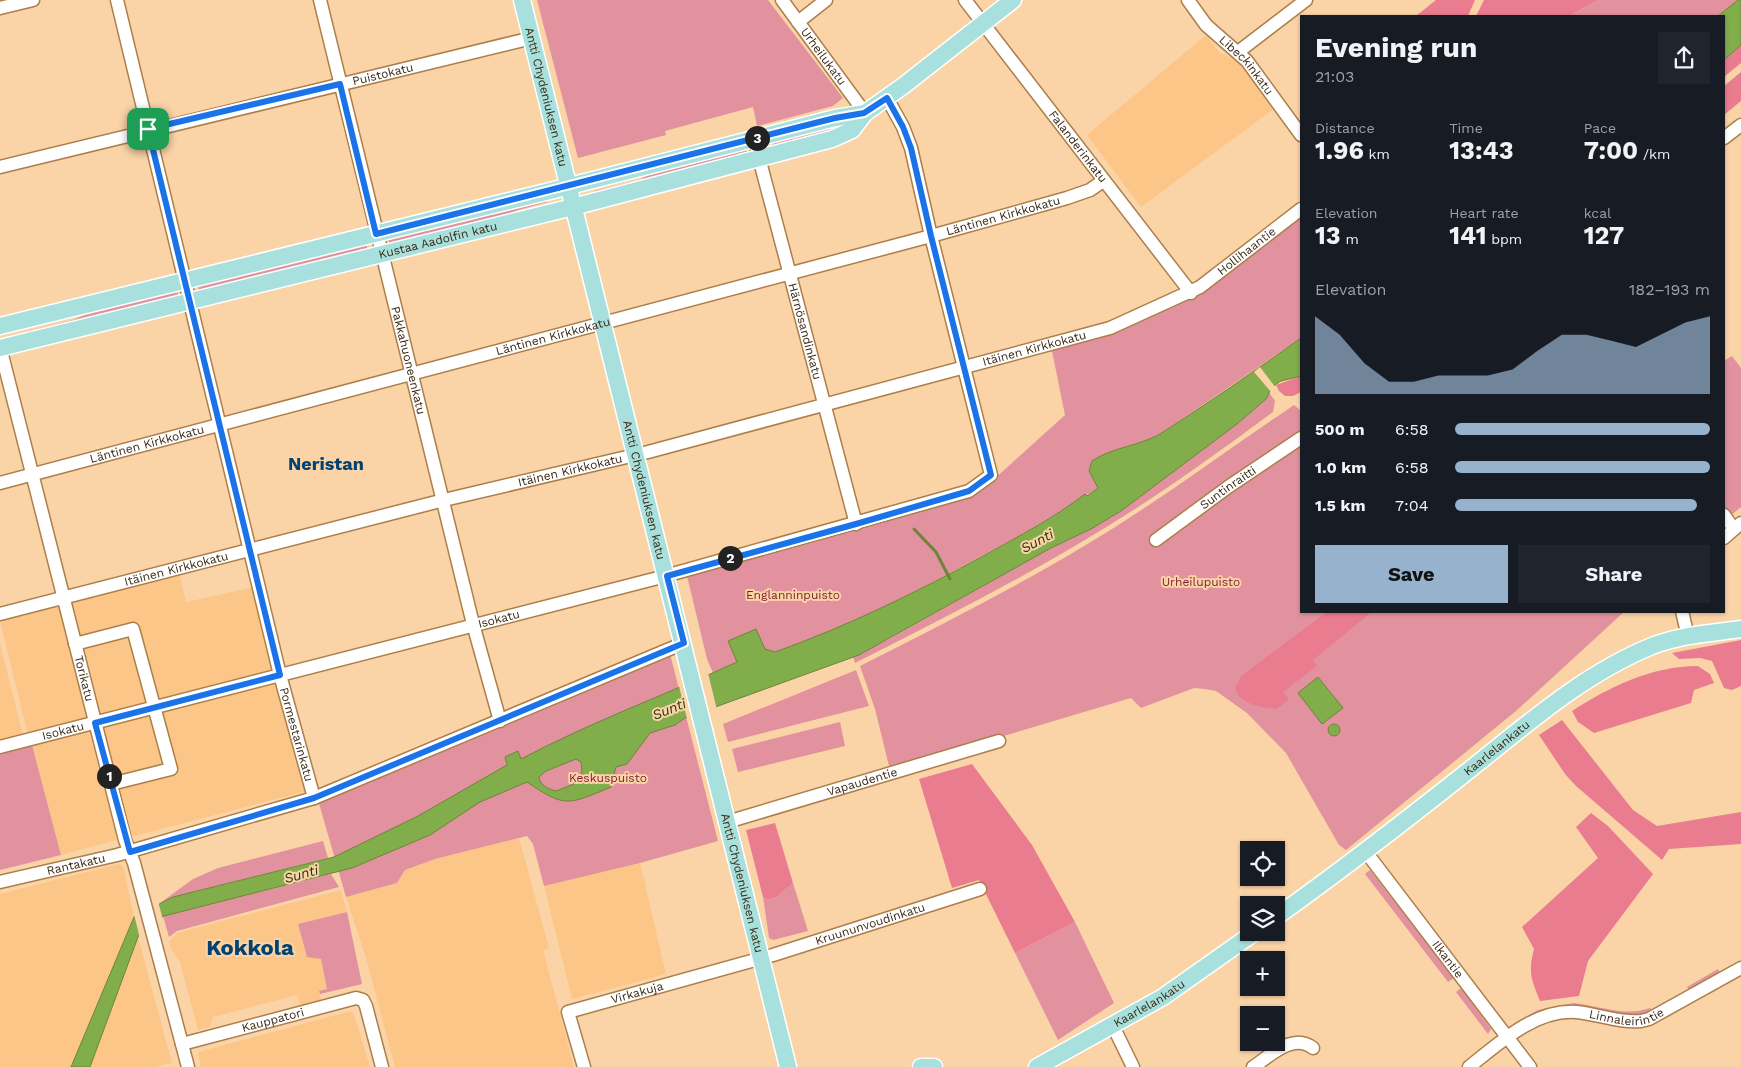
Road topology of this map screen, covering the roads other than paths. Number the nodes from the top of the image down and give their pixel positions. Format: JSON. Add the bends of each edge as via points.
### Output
{"nodes":[{"id":1,"x":33,"y":0,"type":"edge"},
{"id":2,"x":116,"y":0,"type":"edge"},
{"id":3,"x":320,"y":0,"type":"edge"},
{"id":4,"x":522,"y":0,"type":"edge"},
{"id":5,"x":782,"y":0,"type":"edge"},
{"id":6,"x":826,"y":0,"type":"edge"},
{"id":7,"x":964,"y":0,"type":"edge"},
{"id":8,"x":1013,"y":0,"type":"edge"},
{"id":9,"x":1188,"y":0,"type":"edge"},
{"id":10,"x":1306,"y":0,"type":"edge"},
{"id":11,"x":0,"y":8,"type":"edge"},
{"id":12,"x":798,"y":22,"type":"junction"},
{"id":13,"x":983,"y":24,"type":"junction"},
{"id":14,"x":532,"y":38,"type":"junction"},
{"id":15,"x":1238,"y":52,"type":"junction"},
{"id":16,"x":340,"y":84,"type":"junction"},
{"id":17,"x":887,"y":98,"type":"junction"},
{"id":18,"x":864,"y":113,"type":"junction"},
{"id":19,"x":1741,"y":125,"type":"edge"},
{"id":20,"x":148,"y":129,"type":"junction"},
{"id":21,"x":1300,"y":134,"type":"edge"},
{"id":22,"x":1725,"y":137,"type":"edge"},
{"id":23,"x":754,"y":139,"type":"junction"},
{"id":24,"x":759,"y":159,"type":"junction"},
{"id":25,"x":0,"y":167,"type":"edge"},
{"id":26,"x":1103,"y":181,"type":"junction"},
{"id":27,"x":568,"y":186,"type":"junction"},
{"id":28,"x":573,"y":207,"type":"junction"},
{"id":29,"x":1300,"y":210,"type":"edge"},
{"id":30,"x":376,"y":234,"type":"junction"},
{"id":31,"x":931,"y":236,"type":"junction"},
{"id":32,"x":382,"y":255,"type":"junction"},
{"id":33,"x":790,"y":274,"type":"junction"},
{"id":34,"x":185,"y":281,"type":"junction"},
{"id":35,"x":1191,"y":292,"type":"junction"},
{"id":36,"x":190,"y":302,"type":"junction"},
{"id":37,"x":602,"y":323,"type":"junction"},
{"id":38,"x":0,"y":326,"type":"edge"},
{"id":39,"x":0,"y":347,"type":"edge"},
{"id":40,"x":963,"y":368,"type":"junction"},
{"id":41,"x":411,"y":372,"type":"junction"},
{"id":42,"x":825,"y":406,"type":"junction"},
{"id":43,"x":219,"y":424,"type":"junction"},
{"id":44,"x":1300,"y":439,"type":"edge"},
{"id":45,"x":635,"y":455,"type":"junction"},
{"id":46,"x":32,"y":475,"type":"junction"},
{"id":47,"x":0,"y":483,"type":"edge"},
{"id":48,"x":444,"y":500,"type":"junction"},
{"id":49,"x":1725,"y":516,"type":"edge"},
{"id":50,"x":856,"y":524,"type":"junction"},
{"id":51,"x":1737,"y":526,"type":"edge"},
{"id":52,"x":1725,"y":537,"type":"edge"},
{"id":53,"x":1156,"y":540,"type":"dead end"},
{"id":54,"x":250,"y":550,"type":"junction"},
{"id":55,"x":667,"y":576,"type":"junction"},
{"id":56,"x":64,"y":597,"type":"junction"},
{"id":57,"x":1682,"y":613,"type":"edge"},
{"id":58,"x":0,"y":614,"type":"edge"},
{"id":59,"x":473,"y":624,"type":"junction"},
{"id":60,"x":1741,"y":629,"type":"edge"},
{"id":61,"x":1688,"y":637,"type":"junction"},
{"id":62,"x":684,"y":643,"type":"junction"},
{"id":63,"x":75,"y":644,"type":"junction"},
{"id":64,"x":280,"y":675,"type":"junction"},
{"id":65,"x":154,"y":708,"type":"junction"},
{"id":66,"x":500,"y":721,"type":"junction"},
{"id":67,"x":95,"y":723,"type":"junction"},
{"id":68,"x":999,"y":741,"type":"dead end"},
{"id":69,"x":0,"y":747,"type":"edge"},
{"id":70,"x":111,"y":784,"type":"junction"},
{"id":71,"x":314,"y":798,"type":"junction"},
{"id":72,"x":727,"y":822,"type":"junction"},
{"id":73,"x":130,"y":852,"type":"junction"},
{"id":74,"x":1366,"y":852,"type":"junction"},
{"id":75,"x":0,"y":882,"type":"edge"},
{"id":76,"x":980,"y":889,"type":"dead end"},
{"id":77,"x":1285,"y":910,"type":"edge"},
{"id":78,"x":1242,"y":941,"type":"edge"},
{"id":79,"x":761,"y":959,"type":"junction"},
{"id":80,"x":1741,"y":968,"type":"edge"},
{"id":81,"x":1114,"y":1026,"type":"junction"},
{"id":82,"x":1507,"y":1038,"type":"junction"},
{"id":83,"x":182,"y":1044,"type":"junction"},
{"id":84,"x":1313,"y":1048,"type":"dead end"},
{"id":85,"x":188,"y":1067,"type":"edge"},
{"id":86,"x":382,"y":1067,"type":"edge"},
{"id":87,"x":584,"y":1067,"type":"edge"},
{"id":88,"x":788,"y":1067,"type":"edge"},
{"id":89,"x":921,"y":1067,"type":"edge"},
{"id":90,"x":934,"y":1067,"type":"edge"},
{"id":91,"x":1037,"y":1067,"type":"edge"},
{"id":92,"x":1133,"y":1067,"type":"edge"},
{"id":93,"x":1253,"y":1067,"type":"edge"},
{"id":94,"x":1469,"y":1067,"type":"edge"},
{"id":95,"x":1530,"y":1067,"type":"edge"}],
"edges":[{"from":1,"to":11,"type":"street"},
{"from":2,"to":20,"type":"street","name":"Pormestarinkatu"},
{"from":3,"to":16,"type":"street","name":"Pakkahuoneenkatu"},
{"from":4,"to":14,"type":"main road","name":"Antti Chydeniuksen katu"},
{"from":5,"to":12,"type":"street","name":"Urheilukatu"},
{"from":6,"to":12,"type":"street"},
{"from":7,"to":13,"type":"street","name":"Falanderinkatu"},
{"from":8,"to":13,"type":"main road","name":"Kustaa Aadolfin katu"},
{"from":9,"to":15,"type":"street","name":"Libeckinkatu","via":[[1221,41]]},
{"from":10,"to":15,"type":"street"},
{"from":12,"to":18,"type":"street","name":"Urheilukatu"},
{"from":13,"to":17,"type":"main road","name":"Kustaa Aadolfin katu"},
{"from":13,"to":26,"type":"street","name":"Falanderinkatu"},
{"from":14,"to":16,"type":"street","name":"Puistokatu"},
{"from":14,"to":27,"type":"main road","name":"Antti Chydeniuksen katu"},
{"from":15,"to":21,"type":"street","name":"Libeckinkatu"},
{"from":16,"to":20,"type":"street","name":"Puistokatu"},
{"from":16,"to":30,"type":"street","name":"Pakkahuoneenkatu"},
{"from":17,"to":18,"type":"main road","name":"Kustaa Aadolfin katu"},
{"from":17,"to":31,"type":"street","via":[[911,148]]},
{"from":18,"to":23,"type":"main road","name":"Kustaa Aadolfin katu"},
{"from":18,"to":24,"type":"main road","name":"Kustaa Aadolfin katu","via":[[852,130],[840,136]]},
{"from":19,"to":22,"type":"street"},
{"from":20,"to":25,"type":"street","name":"Puistokatu"},
{"from":20,"to":34,"type":"street","name":"Pormestarinkatu"},
{"from":23,"to":24,"type":"street","name":"Härnösandinkatu"},
{"from":23,"to":27,"type":"main road","name":"Kustaa Aadolfin katu"},
{"from":24,"to":28,"type":"main road","name":"Kustaa Aadolfin katu"},
{"from":24,"to":33,"type":"street","name":"Härnösandinkatu"},
{"from":26,"to":31,"type":"street","name":"Läntinen Kirkkokatu","via":[[1090,190],[1066,198]]},
{"from":26,"to":35,"type":"street","name":"Falanderinkatu"},
{"from":27,"to":28,"type":"main road","name":"Antti Chydeniuksen katu"},
{"from":27,"to":30,"type":"main road","name":"Kustaa Aadolfin katu"},
{"from":28,"to":32,"type":"main road","name":"Kustaa Aadolfin katu"},
{"from":28,"to":37,"type":"main road","name":"Antti Chydeniuksen katu"},
{"from":29,"to":35,"type":"street","name":"Hollihaantie"},
{"from":30,"to":32,"type":"street","name":"Pakkahuoneenkatu"},
{"from":30,"to":34,"type":"main road","name":"Kustaa Aadolfin katu"},
{"from":31,"to":33,"type":"street","name":"Läntinen Kirkkokatu"},
{"from":31,"to":40,"type":"street"},
{"from":32,"to":36,"type":"main road","name":"Kustaa Aadolfin katu"},
{"from":32,"to":41,"type":"street","name":"Pakkahuoneenkatu"},
{"from":33,"to":37,"type":"street","name":"Läntinen Kirkkokatu"},
{"from":33,"to":42,"type":"street","name":"Härnösandinkatu"},
{"from":34,"to":36,"type":"street","name":"Pormestarinkatu"},
{"from":34,"to":38,"type":"main road","name":"Kustaa Aadolfin katu"},
{"from":35,"to":40,"type":"street","name":"Itäinen Kirkkokatu","via":[[1110,328]]},
{"from":36,"to":39,"type":"main road","name":"Kustaa Aadolfin katu"},
{"from":36,"to":43,"type":"street","name":"Pormestarinkatu"},
{"from":37,"to":41,"type":"street","name":"Läntinen Kirkkokatu"},
{"from":37,"to":45,"type":"main road","name":"Antti Chydeniuksen katu"},
{"from":39,"to":46,"type":"street","name":"Torikatu"},
{"from":40,"to":42,"type":"street","name":"Itäinen Kirkkokatu"},
{"from":40,"to":50,"type":"street","name":"Isokatu","via":[[991,475],[969,491]]},
{"from":41,"to":43,"type":"street","name":"Läntinen Kirkkokatu"},
{"from":41,"to":48,"type":"street","name":"Pakkahuoneenkatu"},
{"from":42,"to":45,"type":"street","name":"Itäinen Kirkkokatu"},
{"from":42,"to":50,"type":"street","name":"Härnösandinkatu"},
{"from":43,"to":46,"type":"street","name":"Läntinen Kirkkokatu"},
{"from":43,"to":54,"type":"street","name":"Pormestarinkatu"},
{"from":44,"to":53,"type":"street","name":"Suntinraitti"},
{"from":45,"to":48,"type":"street","name":"Itäinen Kirkkokatu"},
{"from":45,"to":55,"type":"main road","name":"Antti Chydeniuksen katu"},
{"from":46,"to":47,"type":"street","name":"Läntinen Kirkkokatu"},
{"from":46,"to":56,"type":"street","name":"Torikatu"},
{"from":48,"to":54,"type":"street","name":"Itäinen Kirkkokatu"},
{"from":48,"to":59,"type":"street","name":"Pakkahuoneenkatu"},
{"from":49,"to":51,"type":"street"},
{"from":50,"to":55,"type":"street","name":"Isokatu"},
{"from":51,"to":52,"type":"street"},
{"from":54,"to":56,"type":"street","name":"Itäinen Kirkkokatu"},
{"from":54,"to":64,"type":"street","name":"Pormestarinkatu"},
{"from":55,"to":59,"type":"street","name":"Isokatu"},
{"from":55,"to":62,"type":"main road","name":"Antti Chydeniuksen katu"},
{"from":56,"to":58,"type":"street","name":"Itäinen Kirkkokatu"},
{"from":56,"to":63,"type":"street","name":"Torikatu"},
{"from":57,"to":61,"type":"street"},
{"from":59,"to":64,"type":"street","name":"Isokatu"},
{"from":59,"to":66,"type":"street","name":"Pakkahuoneenkatu"},
{"from":60,"to":61,"type":"main road","name":"Kaarlelankatu"},
{"from":61,"to":74,"type":"main road","name":"Kaarlelankatu","via":[[1653,646],[1593,677],[1526,724]]},
{"from":62,"to":66,"type":"street","name":"Rantakatu"},
{"from":62,"to":72,"type":"main road","name":"Antti Chydeniuksen katu"},
{"from":63,"to":65,"type":"street","via":[[134,629]]},
{"from":63,"to":67,"type":"street","name":"Torikatu"},
{"from":64,"to":65,"type":"street","name":"Isokatu"},
{"from":64,"to":71,"type":"street","name":"Pormestarinkatu"},
{"from":65,"to":67,"type":"street","name":"Isokatu"},
{"from":65,"to":70,"type":"street","via":[[170,770]]},
{"from":66,"to":71,"type":"street","name":"Rantakatu"},
{"from":67,"to":69,"type":"street","name":"Isokatu"},
{"from":67,"to":70,"type":"street","name":"Torikatu"},
{"from":68,"to":72,"type":"street","name":"Vapaudentie"},
{"from":70,"to":73,"type":"street","name":"Torikatu"},
{"from":71,"to":73,"type":"street","name":"Rantakatu"},
{"from":72,"to":79,"type":"main road","name":"Antti Chydeniuksen katu"},
{"from":73,"to":75,"type":"street","name":"Rantakatu"},
{"from":73,"to":83,"type":"street","name":"Torikatu"},
{"from":74,"to":77,"type":"main road","name":"Kaarlelankatu"},
{"from":74,"to":82,"type":"street","name":"Ilkantie"},
{"from":76,"to":79,"type":"street","name":"Kruununvoudinkatu"},
{"from":78,"to":81,"type":"main road","name":"Kaarlelankatu"},
{"from":79,"to":87,"type":"street","name":"Virkakuja","via":[[568,1012]]},
{"from":79,"to":88,"type":"main road","name":"Antti Chydeniuksen katu"},
{"from":80,"to":82,"type":"street","name":"Linnaleirintie","via":[[1649,1019],[1634,1022],[1566,1012],[1542,1019]]},
{"from":81,"to":91,"type":"main road","name":"Kaarlelankatu"},
{"from":81,"to":92,"type":"street"},
{"from":82,"to":94,"type":"street","name":"Linnaleirintie"},
{"from":82,"to":95,"type":"street","name":"Ilkantie"},
{"from":83,"to":85,"type":"street","name":"Torikatu"},
{"from":83,"to":86,"type":"street","name":"Kauppatori","via":[[351,998],[363,1000]]},
{"from":84,"to":93,"type":"street","via":[[1306,1042],[1289,1043]]},
{"from":89,"to":90,"type":"main road"}]}
